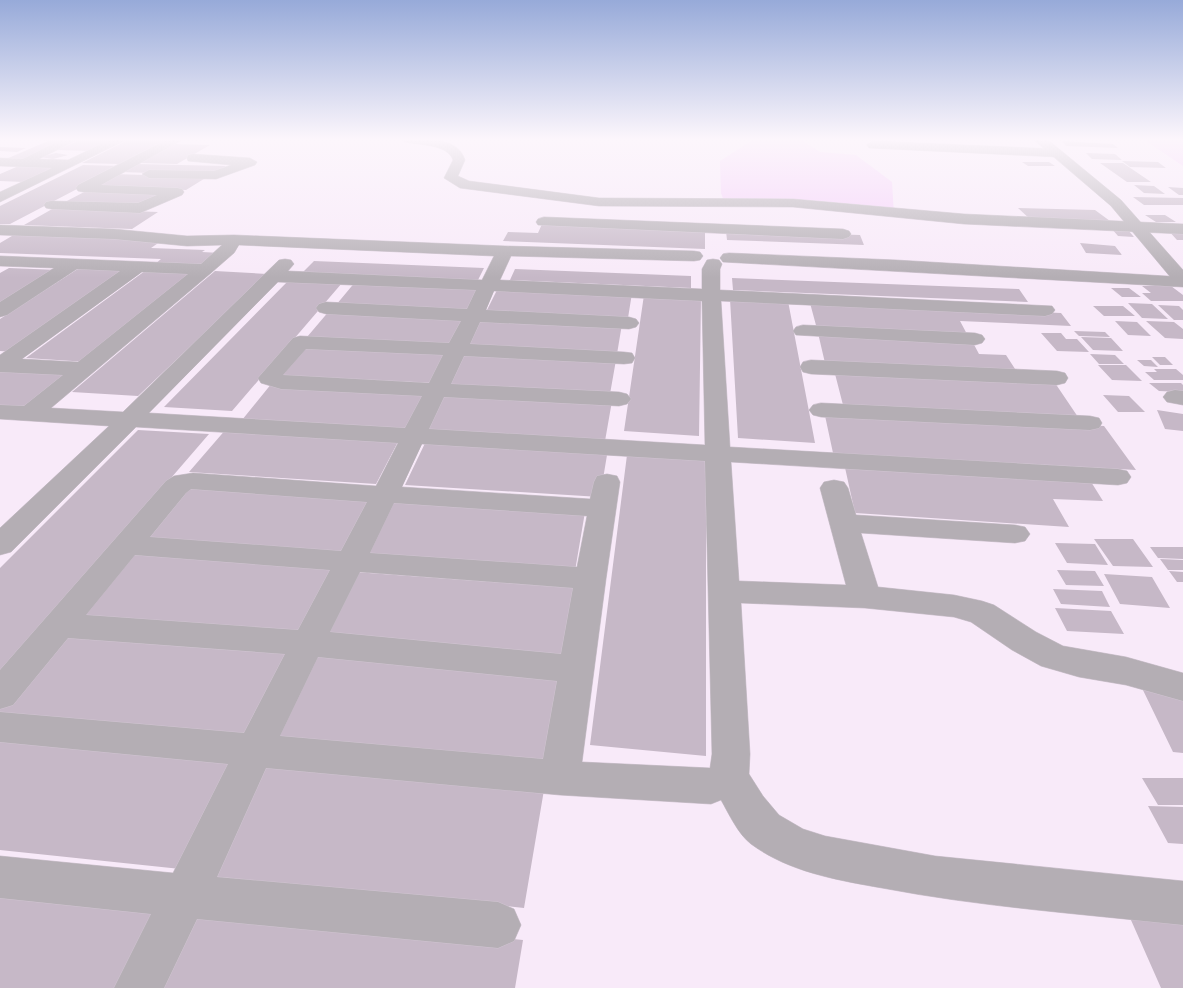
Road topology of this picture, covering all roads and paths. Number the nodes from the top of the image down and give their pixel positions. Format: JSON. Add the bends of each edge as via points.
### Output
{"nodes":[{"id":1,"x":27,"y":185,"type":"edge"},
{"id":2,"x":89,"y":185,"type":"edge"},
{"id":3,"x":466,"y":185,"type":"edge"},
{"id":4,"x":1095,"y":185,"type":"edge"},
{"id":5,"x":83,"y":188,"type":"junction"},
{"id":6,"x":0,"y":198,"type":"edge"},
{"id":7,"x":708,"y":206,"type":"junction"},
{"id":8,"x":823,"y":214,"type":"dead end"},
{"id":9,"x":26,"y":218,"type":"dead end"},
{"id":10,"x":544,"y":222,"type":"dead end"},
{"id":11,"x":632,"y":226,"type":"junction"},
{"id":12,"x":1137,"y":227,"type":"junction"},
{"id":13,"x":1183,"y":229,"type":"edge"},
{"id":14,"x":1,"y":231,"type":"edge"},
{"id":15,"x":843,"y":234,"type":"dead end"},
{"id":16,"x":234,"y":240,"type":"junction"},
{"id":17,"x":306,"y":244,"type":"junction"},
{"id":18,"x":505,"y":252,"type":"junction"},
{"id":19,"x":712,"y":257,"type":"junction"},
{"id":20,"x":4,"y":263,"type":"edge"},
{"id":21,"x":73,"y":264,"type":"junction"},
{"id":22,"x":139,"y":266,"type":"junction"},
{"id":23,"x":205,"y":269,"type":"junction"},
{"id":24,"x":273,"y":276,"type":"junction"},
{"id":25,"x":347,"y":280,"type":"junction"},
{"id":26,"x":1183,"y":282,"type":"edge"},
{"id":27,"x":489,"y":285,"type":"junction"},
{"id":28,"x":635,"y":292,"type":"junction"},
{"id":29,"x":796,"y":299,"type":"junction"},
{"id":30,"x":326,"y":308,"type":"junction"},
{"id":31,"x":1045,"y":310,"type":"dead end"},
{"id":32,"x":0,"y":311,"type":"edge"},
{"id":33,"x":474,"y":315,"type":"junction"},
{"id":34,"x":629,"y":323,"type":"junction"},
{"id":35,"x":803,"y":330,"type":"junction"},
{"id":36,"x":975,"y":339,"type":"dead end"},
{"id":37,"x":300,"y":342,"type":"junction"},
{"id":38,"x":456,"y":349,"type":"junction"},
{"id":39,"x":0,"y":365,"type":"edge"},
{"id":40,"x":86,"y":368,"type":"junction"},
{"id":41,"x":1057,"y":378,"type":"dead end"},
{"id":42,"x":621,"y":386,"type":"junction"},
{"id":43,"x":436,"y":390,"type":"junction"},
{"id":44,"x":818,"y":396,"type":"junction"},
{"id":45,"x":0,"y":412,"type":"edge"},
{"id":46,"x":30,"y":413,"type":"junction"},
{"id":47,"x":131,"y":418,"type":"junction"},
{"id":48,"x":1090,"y":423,"type":"dead end"},
{"id":49,"x":413,"y":435,"type":"junction"},
{"id":50,"x":719,"y":454,"type":"junction"},
{"id":51,"x":1118,"y":477,"type":"dead end"},
{"id":52,"x":834,"y":488,"type":"dead end"},
{"id":53,"x":386,"y":494,"type":"junction"},
{"id":54,"x":843,"y":523,"type":"junction"},
{"id":55,"x":1015,"y":534,"type":"dead end"},
{"id":56,"x":0,"y":545,"type":"edge"},
{"id":57,"x":125,"y":545,"type":"junction"},
{"id":58,"x":350,"y":560,"type":"junction"},
{"id":59,"x":590,"y":579,"type":"junction"},
{"id":60,"x":724,"y":591,"type":"junction"},
{"id":61,"x":866,"y":597,"type":"junction"},
{"id":62,"x":58,"y":625,"type":"junction"},
{"id":63,"x":308,"y":643,"type":"junction"},
{"id":64,"x":576,"y":669,"type":"junction"},
{"id":65,"x":1183,"y":687,"type":"edge"},
{"id":66,"x":0,"y":695,"type":"edge"},
{"id":67,"x":0,"y":727,"type":"edge"},
{"id":68,"x":254,"y":751,"type":"junction"},
{"id":69,"x":729,"y":777,"type":"junction"},
{"id":70,"x":560,"y":778,"type":"junction"},
{"id":71,"x":0,"y":877,"type":"edge"},
{"id":72,"x":186,"y":896,"type":"junction"},
{"id":73,"x":1183,"y":903,"type":"edge"},
{"id":74,"x":498,"y":925,"type":"dead end"},
{"id":75,"x":138,"y":988,"type":"edge"}],
"edges":[{"from":1,"to":6,"type":"street"},
{"from":2,"to":5,"type":"street"},
{"from":3,"to":7,"type":"street","via":[[599,202]]},
{"from":4,"to":12,"type":"street"},
{"from":5,"to":5,"type":"street","via":[[177,192],[137,208],[47,207]]},
{"from":7,"to":8,"type":"street"},
{"from":7,"to":11,"type":"street","via":[[627,209]]},
{"from":7,"to":12,"type":"street","via":[[793,203],[964,219]]},
{"from":7,"to":19,"type":"street"},
{"from":9,"to":14,"type":"street"},
{"from":10,"to":11,"type":"street"},
{"from":11,"to":19,"type":"street"},
{"from":12,"to":13,"type":"street"},
{"from":12,"to":26,"type":"street"},
{"from":14,"to":16,"type":"street","via":[[114,234],[187,241]]},
{"from":15,"to":19,"type":"street"},
{"from":16,"to":17,"type":"street"},
{"from":16,"to":23,"type":"street"},
{"from":17,"to":18,"type":"street"},
{"from":17,"to":24,"type":"street"},
{"from":18,"to":19,"type":"street"},
{"from":18,"to":27,"type":"street"},
{"from":19,"to":26,"type":"street"},
{"from":19,"to":28,"type":"street"},
{"from":19,"to":29,"type":"street"},
{"from":19,"to":50,"type":"street"},
{"from":20,"to":21,"type":"street"},
{"from":21,"to":22,"type":"street"},
{"from":21,"to":32,"type":"street"},
{"from":22,"to":23,"type":"street"},
{"from":22,"to":39,"type":"street"},
{"from":23,"to":40,"type":"street"},
{"from":24,"to":25,"type":"street"},
{"from":24,"to":47,"type":"street"},
{"from":25,"to":27,"type":"street"},
{"from":25,"to":30,"type":"street"},
{"from":27,"to":28,"type":"street"},
{"from":27,"to":33,"type":"street"},
{"from":28,"to":34,"type":"street"},
{"from":29,"to":31,"type":"street"},
{"from":29,"to":35,"type":"street"},
{"from":30,"to":33,"type":"street"},
{"from":30,"to":37,"type":"street"},
{"from":33,"to":34,"type":"street"},
{"from":33,"to":38,"type":"street"},
{"from":34,"to":42,"type":"street"},
{"from":35,"to":36,"type":"street"},
{"from":35,"to":44,"type":"street"},
{"from":37,"to":38,"type":"street"},
{"from":37,"to":43,"type":"street","via":[[269,378],[281,382]]},
{"from":38,"to":42,"type":"street"},
{"from":38,"to":43,"type":"street"},
{"from":39,"to":40,"type":"street"},
{"from":40,"to":46,"type":"street"},
{"from":41,"to":44,"type":"street"},
{"from":42,"to":43,"type":"street"},
{"from":43,"to":49,"type":"street"},
{"from":44,"to":48,"type":"street"},
{"from":45,"to":46,"type":"street"},
{"from":46,"to":47,"type":"street"},
{"from":47,"to":49,"type":"street"},
{"from":47,"to":56,"type":"street"},
{"from":49,"to":50,"type":"street"},
{"from":49,"to":53,"type":"street"},
{"from":50,"to":51,"type":"street"},
{"from":50,"to":60,"type":"street"},
{"from":52,"to":54,"type":"street"},
{"from":53,"to":57,"type":"street","via":[[184,482]]},
{"from":53,"to":58,"type":"street"},
{"from":53,"to":59,"type":"street","via":[[605,495]]},
{"from":54,"to":55,"type":"street"},
{"from":54,"to":61,"type":"street"},
{"from":57,"to":58,"type":"street"},
{"from":57,"to":62,"type":"street"},
{"from":58,"to":59,"type":"street"},
{"from":58,"to":63,"type":"street"},
{"from":59,"to":64,"type":"street"},
{"from":60,"to":61,"type":"street"},
{"from":60,"to":69,"type":"street","via":[[731,754]]},
{"from":61,"to":65,"type":"street","via":[[954,606],[982,613],[1053,657],[1126,671]]},
{"from":62,"to":63,"type":"street"},
{"from":62,"to":66,"type":"street"},
{"from":63,"to":64,"type":"street"},
{"from":63,"to":68,"type":"street"},
{"from":64,"to":70,"type":"street"},
{"from":67,"to":68,"type":"street"},
{"from":68,"to":70,"type":"street"},
{"from":68,"to":72,"type":"street"},
{"from":69,"to":70,"type":"street","via":[[711,786]]},
{"from":69,"to":73,"type":"street","via":[[764,828],[791,845],[825,858],[935,877]]},
{"from":71,"to":72,"type":"street"},
{"from":72,"to":74,"type":"street"},
{"from":72,"to":75,"type":"street"}]}
